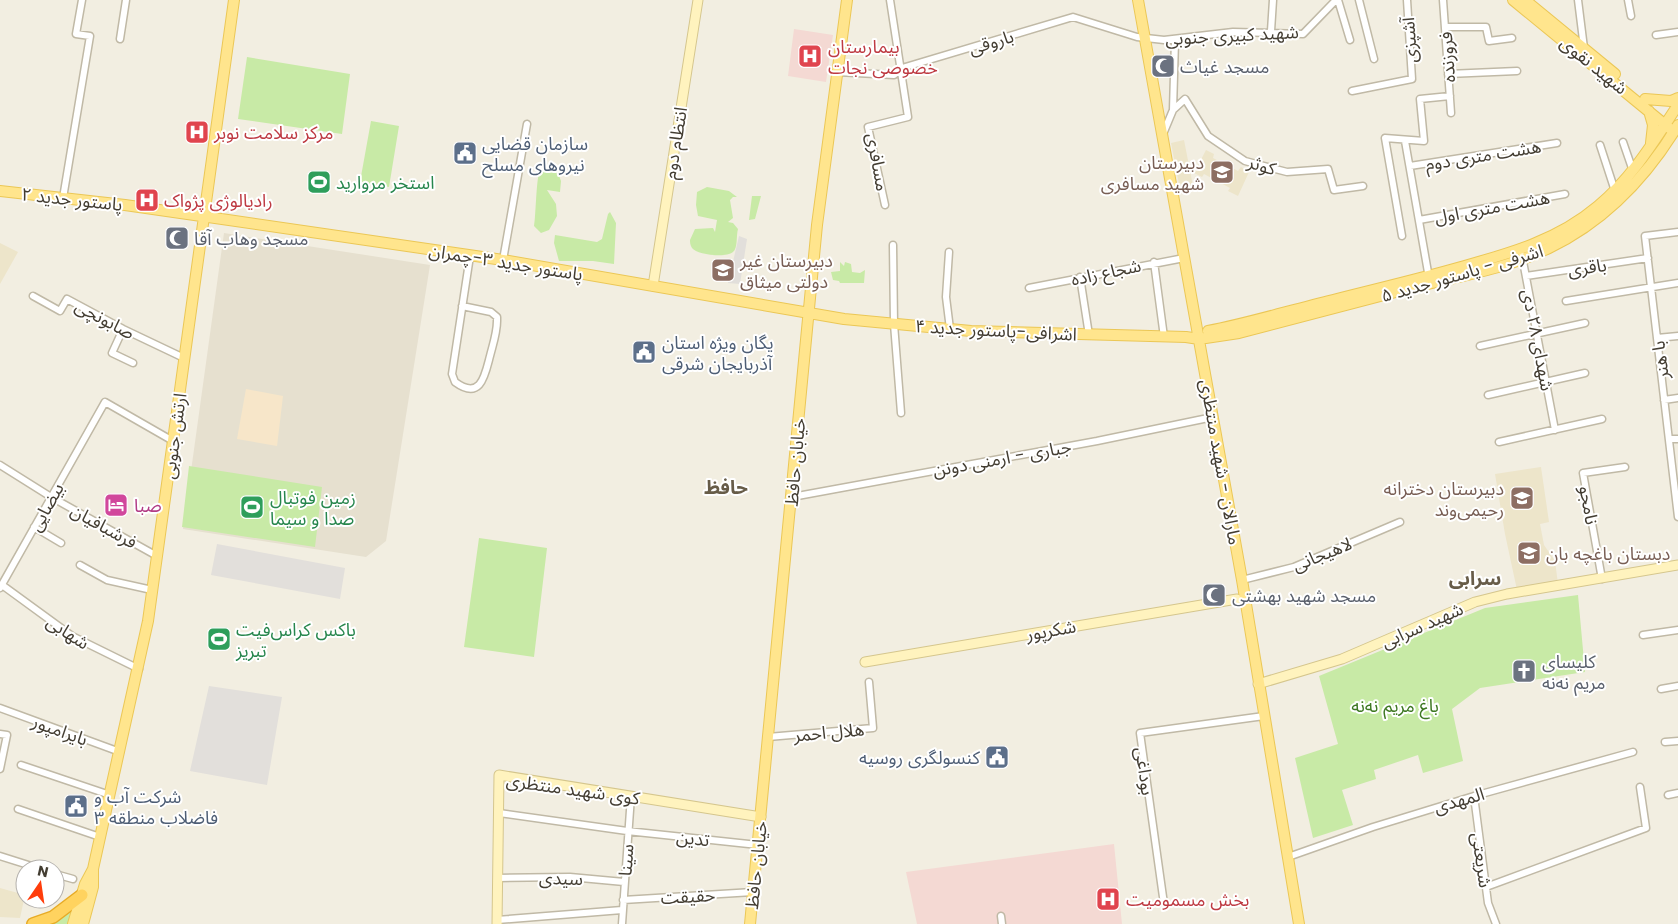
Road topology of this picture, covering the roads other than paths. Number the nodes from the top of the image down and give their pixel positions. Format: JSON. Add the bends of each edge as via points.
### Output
{"nodes":[{"id":1,"x":82,"y":0,"type":"edge"},
{"id":2,"x":126,"y":0,"type":"edge"},
{"id":3,"x":234,"y":0,"type":"edge"},
{"id":4,"x":698,"y":0,"type":"edge"},
{"id":5,"x":847,"y":0,"type":"edge"},
{"id":6,"x":890,"y":0,"type":"edge"},
{"id":7,"x":1138,"y":0,"type":"edge"},
{"id":8,"x":1273,"y":0,"type":"edge"},
{"id":9,"x":1337,"y":0,"type":"edge"},
{"id":10,"x":1359,"y":0,"type":"edge"},
{"id":11,"x":1407,"y":0,"type":"edge"},
{"id":12,"x":1443,"y":0,"type":"edge"},
{"id":13,"x":1513,"y":0,"type":"edge"},
{"id":14,"x":1525,"y":0,"type":"edge"},
{"id":15,"x":1578,"y":0,"type":"edge"},
{"id":16,"x":1628,"y":0,"type":"edge"},
{"id":17,"x":1631,"y":16,"type":"dead end"},
{"id":18,"x":1445,"y":27,"type":"junction"},
{"id":19,"x":1271,"y":31,"type":"junction"},
{"id":20,"x":1678,"y":32,"type":"edge"},
{"id":21,"x":1656,"y":35,"type":"dead end"},
{"id":22,"x":1145,"y":38,"type":"junction"},
{"id":23,"x":1512,"y":38,"type":"dead end"},
{"id":24,"x":120,"y":39,"type":"dead end"},
{"id":25,"x":1175,"y":40,"type":"junction"},
{"id":26,"x":1350,"y":40,"type":"dead end"},
{"id":27,"x":1584,"y":48,"type":"junction"},
{"id":28,"x":1374,"y":59,"type":"dead end"},
{"id":29,"x":902,"y":68,"type":"junction"},
{"id":30,"x":1517,"y":70,"type":"dead end"},
{"id":31,"x":837,"y":72,"type":"junction"},
{"id":32,"x":1448,"y":74,"type":"junction"},
{"id":33,"x":1352,"y":91,"type":"dead end"},
{"id":34,"x":1450,"y":96,"type":"junction"},
{"id":35,"x":1678,"y":98,"type":"edge"},
{"id":36,"x":1645,"y":99,"type":"junction"},
{"id":37,"x":1678,"y":105,"type":"edge"},
{"id":38,"x":1173,"y":110,"type":"junction"},
{"id":39,"x":1649,"y":110,"type":"junction"},
{"id":40,"x":1451,"y":113,"type":"dead end"},
{"id":41,"x":1667,"y":121,"type":"junction"},
{"id":42,"x":527,"y":124,"type":"dead end"},
{"id":43,"x":1677,"y":128,"type":"edge"},
{"id":44,"x":1162,"y":136,"type":"junction"},
{"id":45,"x":1406,"y":141,"type":"junction"},
{"id":46,"x":1623,"y":142,"type":"dead end"},
{"id":47,"x":1557,"y":143,"type":"dead end"},
{"id":48,"x":1600,"y":145,"type":"dead end"},
{"id":49,"x":1650,"y":149,"type":"junction"},
{"id":50,"x":1410,"y":166,"type":"junction"},
{"id":51,"x":1633,"y":171,"type":"junction"},
{"id":52,"x":1363,"y":186,"type":"dead end"},
{"id":53,"x":0,"y":191,"type":"edge"},
{"id":54,"x":1615,"y":191,"type":"junction"},
{"id":55,"x":1565,"y":194,"type":"dead end"},
{"id":56,"x":62,"y":198,"type":"junction"},
{"id":57,"x":885,"y":205,"type":"dead end"},
{"id":58,"x":204,"y":216,"type":"junction"},
{"id":59,"x":1419,"y":220,"type":"junction"},
{"id":60,"x":1678,"y":232,"type":"edge"},
{"id":61,"x":1402,"y":236,"type":"dead end"},
{"id":62,"x":893,"y":245,"type":"dead end"},
{"id":63,"x":949,"y":252,"type":"dead end"},
{"id":64,"x":1521,"y":254,"type":"junction"},
{"id":65,"x":470,"y":256,"type":"junction"},
{"id":66,"x":1184,"y":258,"type":"junction"},
{"id":67,"x":1648,"y":258,"type":"junction"},
{"id":68,"x":503,"y":260,"type":"junction"},
{"id":69,"x":1154,"y":262,"type":"junction"},
{"id":70,"x":1526,"y":276,"type":"junction"},
{"id":71,"x":1080,"y":277,"type":"junction"},
{"id":72,"x":1429,"y":280,"type":"junction"},
{"id":73,"x":1678,"y":283,"type":"edge"},
{"id":74,"x":653,"y":286,"type":"junction"},
{"id":75,"x":1651,"y":286,"type":"junction"},
{"id":76,"x":1029,"y":288,"type":"dead end"},
{"id":77,"x":33,"y":296,"type":"dead end"},
{"id":78,"x":1566,"y":301,"type":"dead end"},
{"id":79,"x":462,"y":306,"type":"junction"},
{"id":80,"x":808,"y":314,"type":"junction"},
{"id":81,"x":1585,"y":323,"type":"dead end"},
{"id":82,"x":894,"y":324,"type":"junction"},
{"id":83,"x":123,"y":329,"type":"junction"},
{"id":84,"x":950,"y":329,"type":"junction"},
{"id":85,"x":1536,"y":332,"type":"junction"},
{"id":86,"x":1089,"y":335,"type":"junction"},
{"id":87,"x":1198,"y":336,"type":"junction"},
{"id":88,"x":1678,"y":336,"type":"edge"},
{"id":89,"x":1164,"y":337,"type":"junction"},
{"id":90,"x":1657,"y":338,"type":"junction"},
{"id":91,"x":1480,"y":346,"type":"dead end"},
{"id":92,"x":184,"y":358,"type":"junction"},
{"id":93,"x":133,"y":363,"type":"dead end"},
{"id":94,"x":1585,"y":373,"type":"dead end"},
{"id":95,"x":1546,"y":382,"type":"junction"},
{"id":96,"x":1488,"y":395,"type":"dead end"},
{"id":97,"x":1678,"y":398,"type":"edge"},
{"id":98,"x":1664,"y":400,"type":"junction"},
{"id":99,"x":901,"y":414,"type":"dead end"},
{"id":100,"x":1213,"y":417,"type":"junction"},
{"id":101,"x":1602,"y":419,"type":"dead end"},
{"id":102,"x":1555,"y":430,"type":"junction"},
{"id":103,"x":1669,"y":439,"type":"junction"},
{"id":104,"x":1678,"y":439,"type":"edge"},
{"id":105,"x":173,"y":441,"type":"junction"},
{"id":106,"x":1499,"y":442,"type":"dead end"},
{"id":107,"x":0,"y":465,"type":"edge"},
{"id":108,"x":1625,"y":468,"type":"dead end"},
{"id":109,"x":1676,"y":484,"type":"edge"},
{"id":110,"x":51,"y":497,"type":"junction"},
{"id":111,"x":792,"y":498,"type":"junction"},
{"id":112,"x":1678,"y":517,"type":"edge"},
{"id":113,"x":1400,"y":522,"type":"dead end"},
{"id":114,"x":34,"y":527,"type":"junction"},
{"id":115,"x":62,"y":543,"type":"dead end"},
{"id":116,"x":157,"y":556,"type":"junction"},
{"id":117,"x":80,"y":565,"type":"dead end"},
{"id":118,"x":1678,"y":565,"type":"edge"},
{"id":119,"x":1242,"y":580,"type":"junction"},
{"id":120,"x":1602,"y":580,"type":"junction"},
{"id":121,"x":1,"y":586,"type":"edge"},
{"id":122,"x":152,"y":590,"type":"junction"},
{"id":123,"x":1237,"y":599,"type":"dead end"},
{"id":124,"x":1678,"y":630,"type":"edge"},
{"id":125,"x":1643,"y":635,"type":"dead end"},
{"id":126,"x":865,"y":662,"type":"dead end"},
{"id":127,"x":139,"y":669,"type":"junction"},
{"id":128,"x":869,"y":682,"type":"dead end"},
{"id":129,"x":1258,"y":684,"type":"junction"},
{"id":130,"x":1678,"y":686,"type":"edge"},
{"id":131,"x":1661,"y":689,"type":"dead end"},
{"id":132,"x":0,"y":708,"type":"edge"},
{"id":133,"x":1264,"y":716,"type":"junction"},
{"id":134,"x":3,"y":735,"type":"edge"},
{"id":135,"x":768,"y":737,"type":"junction"},
{"id":136,"x":1678,"y":741,"type":"edge"},
{"id":137,"x":1665,"y":742,"type":"dead end"},
{"id":138,"x":120,"y":752,"type":"junction"},
{"id":139,"x":1634,"y":752,"type":"dead end"},
{"id":140,"x":21,"y":765,"type":"dead end"},
{"id":141,"x":0,"y":769,"type":"edge"},
{"id":142,"x":1640,"y":787,"type":"dead end"},
{"id":143,"x":1678,"y":793,"type":"edge"},
{"id":144,"x":1668,"y":794,"type":"dead end"},
{"id":145,"x":110,"y":795,"type":"junction"},
{"id":146,"x":630,"y":796,"type":"junction"},
{"id":147,"x":1474,"y":796,"type":"junction"},
{"id":148,"x":18,"y":809,"type":"dead end"},
{"id":149,"x":499,"y":813,"type":"junction"},
{"id":150,"x":761,"y":817,"type":"junction"},
{"id":151,"x":627,"y":831,"type":"junction"},
{"id":152,"x":100,"y":837,"type":"junction"},
{"id":153,"x":758,"y":845,"type":"junction"},
{"id":154,"x":0,"y":856,"type":"edge"},
{"id":155,"x":1288,"y":858,"type":"junction"},
{"id":156,"x":15,"y":861,"type":"edge"},
{"id":157,"x":93,"y":869,"type":"junction"},
{"id":158,"x":65,"y":877,"type":"edge"},
{"id":159,"x":498,"y":878,"type":"junction"},
{"id":160,"x":73,"y":879,"type":"dead end"},
{"id":161,"x":624,"y":882,"type":"junction"},
{"id":162,"x":1486,"y":887,"type":"junction"},
{"id":163,"x":753,"y":892,"type":"junction"},
{"id":164,"x":82,"y":895,"type":"junction"},
{"id":165,"x":623,"y":900,"type":"junction"},
{"id":166,"x":1164,"y":904,"type":"dead end"},
{"id":167,"x":622,"y":910,"type":"junction"},
{"id":168,"x":1001,"y":916,"type":"dead end"},
{"id":169,"x":497,"y":922,"type":"edge"},
{"id":170,"x":33,"y":924,"type":"edge"},
{"id":171,"x":73,"y":924,"type":"edge"},
{"id":172,"x":83,"y":924,"type":"edge"},
{"id":173,"x":622,"y":924,"type":"edge"},
{"id":174,"x":750,"y":924,"type":"edge"},
{"id":175,"x":1002,"y":924,"type":"edge"},
{"id":176,"x":1299,"y":924,"type":"edge"},
{"id":177,"x":1496,"y":924,"type":"edge"}],
"edges":[{"from":1,"to":56,"type":"street","via":[[76,34],[90,36]]},
{"from":2,"to":24,"type":"street"},
{"from":3,"to":58,"type":"main road","name":"ارتش جنوبی"},
{"from":4,"to":74,"type":"street","name":"انتظام دوم"},
{"from":5,"to":31,"type":"main road","name":"خیابان حافظ"},
{"from":6,"to":29,"type":"street","name":"مسافری"},
{"from":7,"to":22,"type":"main road","name":"مارالان - شهید منتظری"},
{"from":8,"to":19,"type":"street"},
{"from":9,"to":19,"type":"street","name":"شهید کبیری جنوبی","via":[[1303,34]]},
{"from":9,"to":26,"type":"street"},
{"from":10,"to":28,"type":"street"},
{"from":11,"to":33,"type":"street","name":"آشپزی","via":[[1412,79]]},
{"from":12,"to":18,"type":"street","name":"فروزنده"},
{"from":13,"to":39,"type":"main road","name":"شهید نقوی"},
{"from":14,"to":27,"type":"main road","name":"شهید نقوی"},
{"from":15,"to":27,"type":"street"},
{"from":16,"to":17,"type":"street"},
{"from":18,"to":23,"type":"street","via":[[1486,27],[1489,41]]},
{"from":18,"to":32,"type":"street","name":"فروزنده"},
{"from":19,"to":25,"type":"street","name":"شهید کبیری جنوبی","via":[[1233,32]]},
{"from":20,"to":21,"type":"street"},
{"from":22,"to":25,"type":"street","name":"شهید کبیری جنوبی"},
{"from":22,"to":29,"type":"street","name":"باروقی","via":[[1073,18]]},
{"from":22,"to":44,"type":"main road","name":"مارالان - شهید منتظری"},
{"from":25,"to":38,"type":"street"},
{"from":27,"to":36,"type":"main road","name":"شهید نقوی"},
{"from":29,"to":31,"type":"street","name":"باروقی","via":[[894,76]]},
{"from":29,"to":57,"type":"street","name":"مسافری","via":[[908,117],[868,127]]},
{"from":30,"to":32,"type":"street"},
{"from":31,"to":80,"type":"main road","name":"خیابان حافظ"},
{"from":32,"to":34,"type":"street","name":"فروزنده"},
{"from":34,"to":40,"type":"street","name":"فروزنده"},
{"from":34,"to":45,"type":"street","via":[[1420,99],[1424,141]]},
{"from":35,"to":36,"type":"main road","via":[[1671,101]]},
{"from":36,"to":41,"type":"main road","name":"شهید نقوی"},
{"from":37,"to":41,"type":"main road","name":"اشرفی - پاستور جدید ۵"},
{"from":38,"to":44,"type":"street"},
{"from":38,"to":52,"type":"street","name":"کوثر","via":[[1185,99],[1208,136],[1245,161],[1287,172],[1328,169],[1334,190]]},
{"from":39,"to":41,"type":"main road","name":"شهید نقوی"},
{"from":39,"to":49,"type":"main road","via":[[1653,125]]},
{"from":41,"to":43,"type":"main road","name":"شهید نقوی"},
{"from":41,"to":49,"type":"main road","name":"اشرفی - پاستور جدید ۵"},
{"from":42,"to":68,"type":"street"},
{"from":43,"to":64,"type":"main road","name":"اشرفی - پاستور جدید ۵","via":[[1644,174],[1613,206],[1548,249]]},
{"from":44,"to":66,"type":"main road","name":"مارالان - شهید منتظری"},
{"from":45,"to":50,"type":"street"},
{"from":45,"to":61,"type":"street","via":[[1385,138]]},
{"from":46,"to":51,"type":"street"},
{"from":47,"to":50,"type":"street","name":"هشت متری دوم"},
{"from":48,"to":54,"type":"street"},
{"from":49,"to":51,"type":"main road","name":"اشرفی - پاستور جدید ۵"},
{"from":50,"to":59,"type":"street"},
{"from":51,"to":54,"type":"main road","name":"اشرفی - پاستور جدید ۵"},
{"from":53,"to":56,"type":"main road","name":"پاستور جدید ۲"},
{"from":54,"to":64,"type":"main road","name":"اشرفی - پاستور جدید ۵","via":[[1570,226]]},
{"from":55,"to":59,"type":"street","name":"هشت متری اول"},
{"from":56,"to":58,"type":"main road","name":"پاستور جدید ۲"},
{"from":58,"to":65,"type":"main road","name":"پاستور جدید ۳-چمران"},
{"from":58,"to":92,"type":"main road","name":"ارتش جنوبی"},
{"from":59,"to":72,"type":"street"},
{"from":60,"to":67,"type":"street","name":"با هنر","via":[[1645,236]]},
{"from":62,"to":82,"type":"street"},
{"from":63,"to":84,"type":"street","via":[[946,297]]},
{"from":64,"to":70,"type":"street","name":"شهدای ۲۸ دی"},
{"from":64,"to":72,"type":"main road","name":"اشرفی - پاستور جدید ۵"},
{"from":65,"to":68,"type":"main road","name":"پاستور جدید ۳-چمران"},
{"from":65,"to":79,"type":"street"},
{"from":66,"to":69,"type":"street","name":"شجاع زاده"},
{"from":66,"to":87,"type":"main road","name":"مارالان - شهید منتظری"},
{"from":67,"to":70,"type":"street","name":"باقری"},
{"from":67,"to":75,"type":"street","name":"با هنر"},
{"from":68,"to":74,"type":"main road","name":"پاستور جدید ۳-چمران"},
{"from":69,"to":71,"type":"street","name":"شجاع زاده"},
{"from":69,"to":89,"type":"street"},
{"from":70,"to":85,"type":"street","name":"شهدای ۲۸ دی"},
{"from":71,"to":76,"type":"street","name":"شجاع زاده"},
{"from":71,"to":86,"type":"street"},
{"from":72,"to":87,"type":"main road","name":"اشرفی - پاستور جدید ۵","via":[[1239,333]]},
{"from":73,"to":75,"type":"street"},
{"from":74,"to":80,"type":"main road","name":"پاستور جدید ۳-چمران"},
{"from":75,"to":78,"type":"street"},
{"from":75,"to":90,"type":"street","name":"با هنر"},
{"from":77,"to":83,"type":"street","name":"صابونچی","via":[[60,311],[67,298]]},
{"from":79,"to":79,"type":"street","via":[[452,374],[455,382],[472,388],[479,386],[485,378],[498,321],[491,312]]},
{"from":80,"to":82,"type":"main road","name":"اشرافی-پاستور جدید ۴"},
{"from":80,"to":111,"type":"main road","name":"خیابان حافظ"},
{"from":81,"to":85,"type":"street"},
{"from":82,"to":84,"type":"main road","name":"اشرافی-پاستور جدید ۴"},
{"from":82,"to":99,"type":"street"},
{"from":83,"to":92,"type":"street","name":"صابونچی"},
{"from":83,"to":93,"type":"street","via":[[112,353]]},
{"from":84,"to":86,"type":"main road","name":"اشرافی-پاستور جدید ۴"},
{"from":85,"to":91,"type":"street"},
{"from":85,"to":95,"type":"street","name":"شهدای ۲۸ دی"},
{"from":86,"to":89,"type":"main road","name":"اشرافی-پاستور جدید ۴"},
{"from":87,"to":89,"type":"main road","name":"اشرافی-پاستور جدید ۴"},
{"from":87,"to":100,"type":"main road","name":"مارالان - شهید منتظری"},
{"from":88,"to":90,"type":"street"},
{"from":90,"to":98,"type":"street","name":"با هنر"},
{"from":92,"to":105,"type":"main road","name":"ارتش جنوبی"},
{"from":94,"to":95,"type":"street"},
{"from":95,"to":96,"type":"street"},
{"from":95,"to":102,"type":"street","name":"شهدای ۲۸ دی"},
{"from":97,"to":98,"type":"street"},
{"from":98,"to":103,"type":"street","name":"با هنر"},
{"from":100,"to":111,"type":"street","name":"جباری - ارمنی دونن"},
{"from":100,"to":119,"type":"main road","name":"مارالان - شهید منتظری"},
{"from":101,"to":102,"type":"street"},
{"from":102,"to":106,"type":"street"},
{"from":103,"to":104,"type":"street"},
{"from":103,"to":109,"type":"street","name":"با هنر"},
{"from":105,"to":110,"type":"street","name":"بیضایی","via":[[105,402]]},
{"from":105,"to":116,"type":"main road","name":"ارتش جنوبی"},
{"from":107,"to":110,"type":"street","name":"فرشبافیان"},
{"from":108,"to":120,"type":"street","name":"نامجو","via":[[1583,473]]},
{"from":109,"to":112,"type":"street","name":"با هنر"},
{"from":110,"to":114,"type":"street","name":"بیضایی"},
{"from":110,"to":116,"type":"street","name":"فرشبافیان"},
{"from":111,"to":135,"type":"main road","name":"خیابان حافظ"},
{"from":113,"to":119,"type":"street","name":"لاهیجانی","via":[[1294,567]]},
{"from":114,"to":115,"type":"street"},
{"from":114,"to":121,"type":"street","name":"بیضایی"},
{"from":116,"to":122,"type":"main road","name":"ارتش جنوبی"},
{"from":117,"to":122,"type":"street","via":[[107,580]]},
{"from":118,"to":120,"type":"street","name":"شهید سرابی"},
{"from":119,"to":129,"type":"main road","name":"مارالان - شهید منتظری"},
{"from":120,"to":129,"type":"street","name":"شهید سرابی","via":[[1516,592],[1475,602],[1342,659]]},
{"from":121,"to":127,"type":"street","name":"شهابی","via":[[72,636]]},
{"from":122,"to":127,"type":"main road","name":"ارتش جنوبی"},
{"from":123,"to":126,"type":"street","name":"شکرپور"},
{"from":124,"to":125,"type":"street"},
{"from":127,"to":138,"type":"main road","name":"ارتش جنوبی"},
{"from":128,"to":135,"type":"street","name":"هلال احمر","via":[[873,728]]},
{"from":129,"to":133,"type":"main road","name":"مارالان - شهید منتظری"},
{"from":130,"to":131,"type":"street"},
{"from":132,"to":138,"type":"street","name":"بایرامپور"},
{"from":133,"to":155,"type":"main road","name":"مارالان - شهید منتظری"},
{"from":133,"to":166,"type":"street","name":"بوداغی","via":[[1140,733]]},
{"from":134,"to":141,"type":"street"},
{"from":135,"to":150,"type":"main road","name":"خیابان حافظ"},
{"from":136,"to":137,"type":"street"},
{"from":138,"to":145,"type":"main road","name":"ارتش جنوبی"},
{"from":139,"to":147,"type":"street","name":"المهدی"},
{"from":140,"to":145,"type":"street"},
{"from":142,"to":162,"type":"street","via":[[1646,828]]},
{"from":143,"to":144,"type":"street"},
{"from":145,"to":152,"type":"main road","name":"ارتش جنوبی"},
{"from":146,"to":149,"type":"street","name":"کوی شهید منتظری","via":[[499,775]]},
{"from":146,"to":150,"type":"street","name":"کوی شهید منتظری"},
{"from":146,"to":151,"type":"street","name":"سینا"},
{"from":147,"to":155,"type":"street","name":"المهدی","via":[[1373,826]]},
{"from":147,"to":162,"type":"street","name":"شریعتی"},
{"from":148,"to":152,"type":"street"},
{"from":149,"to":151,"type":"street"},
{"from":149,"to":159,"type":"street","name":"کوی شهید منتظری"},
{"from":150,"to":153,"type":"main road","name":"خیابان حافظ"},
{"from":151,"to":153,"type":"street","name":"تدین"},
{"from":151,"to":161,"type":"street","name":"سینا"},
{"from":152,"to":157,"type":"main road","name":"ارتش جنوبی"},
{"from":153,"to":163,"type":"main road","name":"خیابان حافظ"},
{"from":154,"to":156,"type":"street"},
{"from":155,"to":176,"type":"main road","name":"مارالان - شهید منتظری"},
{"from":157,"to":164,"type":"main road"},
{"from":157,"to":172,"type":"main road","via":[[94,886]]},
{"from":158,"to":160,"type":"street"},
{"from":159,"to":161,"type":"street","name":"سیدی","via":[[570,877]]},
{"from":159,"to":169,"type":"street","name":"کوی شهید منتظری"},
{"from":161,"to":165,"type":"street","name":"سینا"},
{"from":162,"to":177,"type":"street","name":"شریعتی"},
{"from":163,"to":165,"type":"street","name":"حقیقت"},
{"from":163,"to":174,"type":"main road","name":"خیابان حافظ"},
{"from":164,"to":170,"type":"highway","via":[[53,917]]},
{"from":164,"to":171,"type":"main road"},
{"from":165,"to":167,"type":"street","name":"سینا"},
{"from":167,"to":169,"type":"street"},
{"from":167,"to":173,"type":"street","name":"سینا"},
{"from":168,"to":175,"type":"street"}]}
